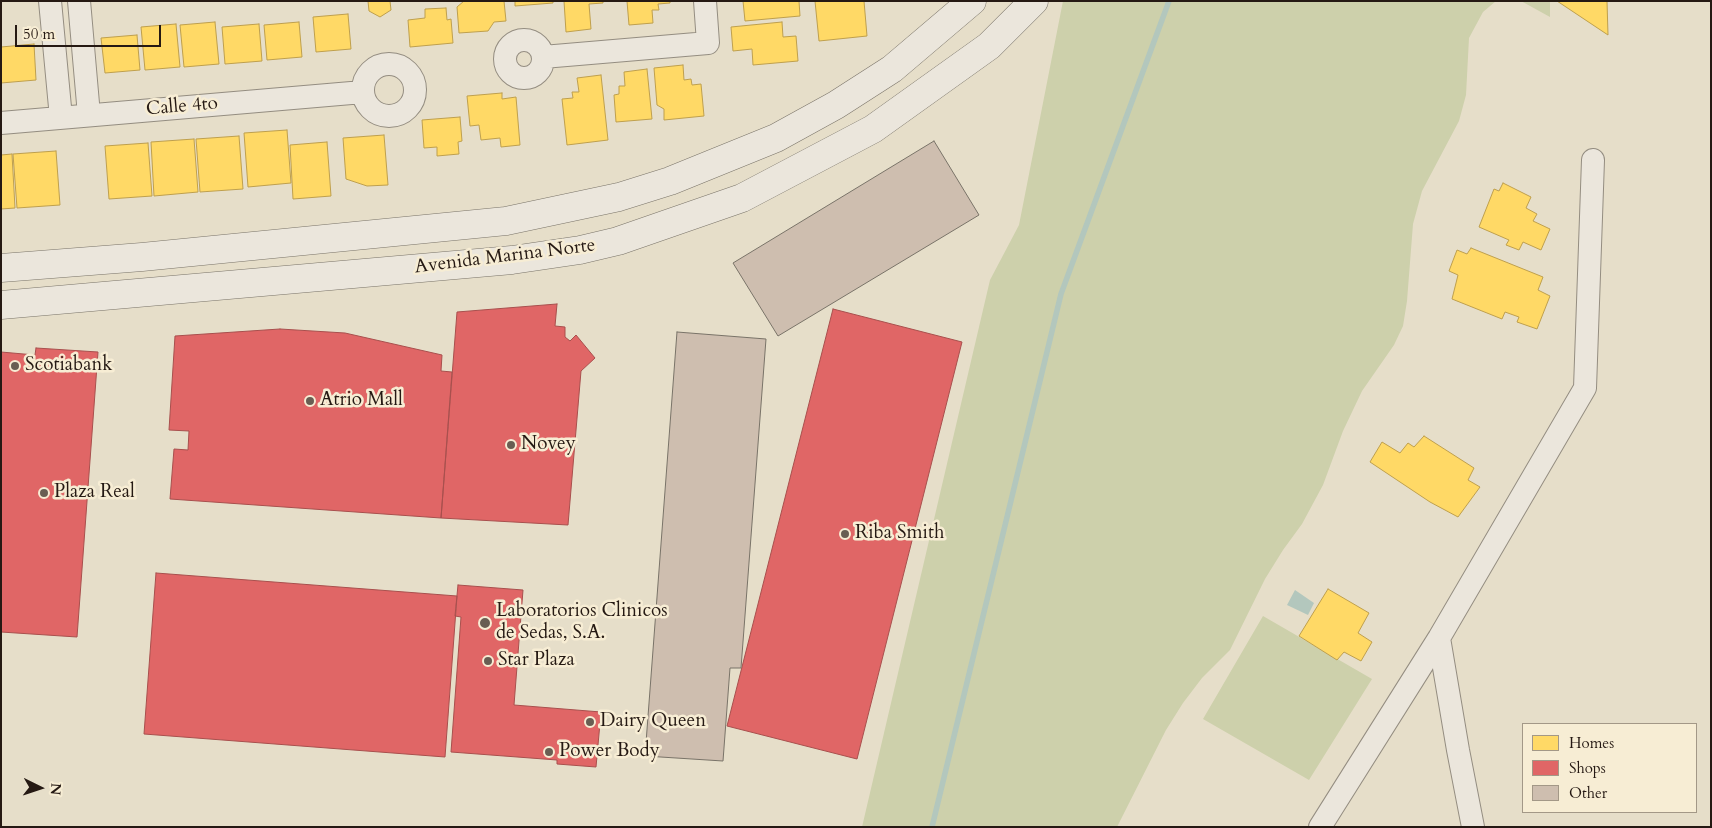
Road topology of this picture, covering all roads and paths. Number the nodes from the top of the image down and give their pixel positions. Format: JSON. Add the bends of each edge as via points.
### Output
{"nodes":[{"id":1,"x":50,"y":1,"type":"edge"},
{"id":2,"x":79,"y":1,"type":"edge"},
{"id":3,"x":705,"y":1,"type":"edge"},
{"id":4,"x":1034,"y":1,"type":"edge"},
{"id":5,"x":966,"y":7,"type":"edge"},
{"id":6,"x":989,"y":46,"type":"junction"},
{"id":7,"x":543,"y":56,"type":"dead end"},
{"id":8,"x":363,"y":92,"type":"dead end"},
{"id":9,"x":89,"y":115,"type":"junction"},
{"id":10,"x":61,"y":118,"type":"junction"},
{"id":11,"x":1,"y":123,"type":"edge"},
{"id":12,"x":1593,"y":160,"type":"dead end"},
{"id":13,"x":1,"y":268,"type":"edge"},
{"id":14,"x":1,"y":305,"type":"edge"},
{"id":15,"x":1439,"y":638,"type":"junction"},
{"id":16,"x":1320,"y":827,"type":"edge"},
{"id":17,"x":1473,"y":827,"type":"edge"}],
"edges":[{"from":1,"to":10,"type":"street"},
{"from":2,"to":9,"type":"street"},
{"from":3,"to":7,"type":"street","via":[[708,43]]},
{"from":4,"to":6,"type":"main road","name":"Avenida Marina Norte"},
{"from":5,"to":6,"type":"main road"},
{"from":5,"to":13,"type":"main road","name":"Avenida Marina Norte","via":[[892,69],[836,106],[776,138],[670,181],[619,197],[506,221]]},
{"from":6,"to":14,"type":"main road","name":"Avenida Marina Norte","via":[[873,129],[786,175],[742,198],[618,241],[512,260]]},
{"from":8,"to":9,"type":"street","name":"Calle 4to"},
{"from":9,"to":10,"type":"street","name":"Calle 4to"},
{"from":10,"to":11,"type":"street","name":"Calle 4to"},
{"from":12,"to":15,"type":"street","via":[[1585,388]]},
{"from":15,"to":16,"type":"street"},
{"from":15,"to":17,"type":"street"}]}
